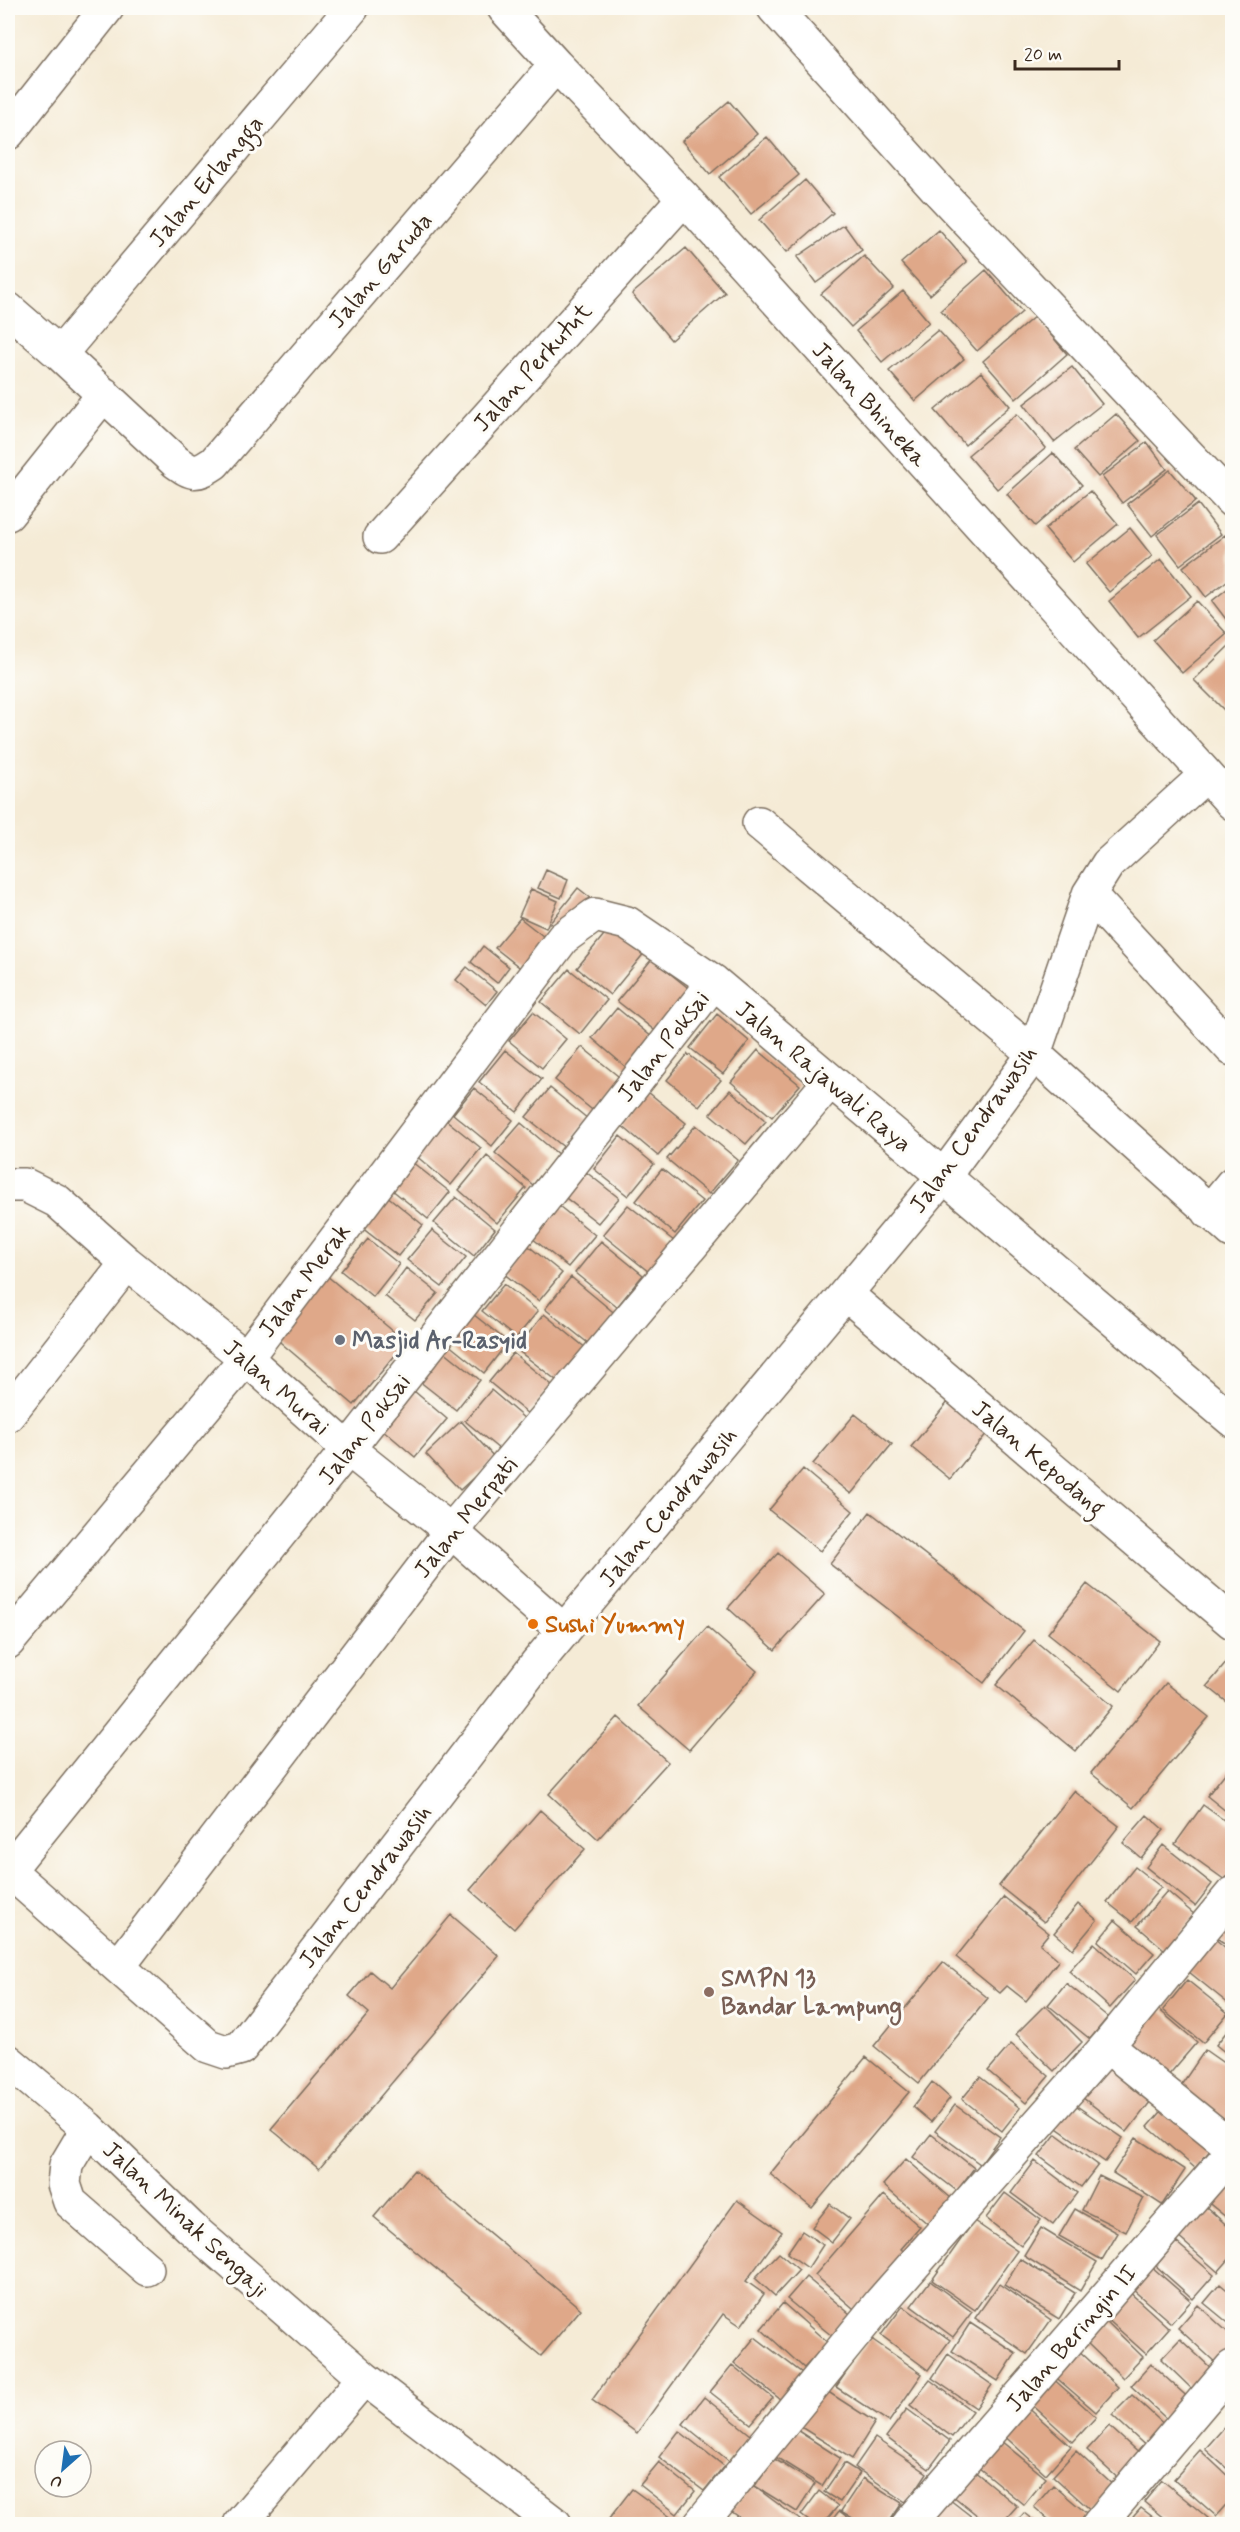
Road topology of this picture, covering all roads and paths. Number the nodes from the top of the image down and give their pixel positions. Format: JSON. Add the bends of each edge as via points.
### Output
{"nodes":[{"id":1,"x":107,"y":8,"type":"edge"},
{"id":2,"x":351,"y":8,"type":"edge"},
{"id":3,"x":504,"y":8,"type":"edge"},
{"id":4,"x":774,"y":8,"type":"edge"},
{"id":5,"x":556,"y":66,"type":"junction"},
{"id":6,"x":8,"y":134,"type":"edge"},
{"id":7,"x":684,"y":198,"type":"junction"},
{"id":8,"x":8,"y":309,"type":"edge"},
{"id":9,"x":60,"y":354,"type":"junction"},
{"id":10,"x":104,"y":394,"type":"junction"},
{"id":11,"x":1233,"y":501,"type":"edge"},
{"id":12,"x":8,"y":514,"type":"edge"},
{"id":13,"x":380,"y":537,"type":"dead end"},
{"id":14,"x":1206,"y":775,"type":"junction"},
{"id":15,"x":1233,"y":803,"type":"edge"},
{"id":16,"x":759,"y":823,"type":"dead end"},
{"id":17,"x":1089,"y":894,"type":"junction"},
{"id":18,"x":595,"y":915,"type":"joint"},
{"id":19,"x":714,"y":982,"type":"junction"},
{"id":20,"x":1233,"y":1049,"type":"edge"},
{"id":21,"x":1034,"y":1054,"type":"junction"},
{"id":22,"x":830,"y":1081,"type":"junction"},
{"id":23,"x":943,"y":1177,"type":"junction"},
{"id":24,"x":1233,"y":1184,"type":"edge"},
{"id":25,"x":8,"y":1185,"type":"edge"},
{"id":26,"x":1221,"y":1221,"type":"edge"},
{"id":27,"x":127,"y":1263,"type":"junction"},
{"id":28,"x":846,"y":1294,"type":"junction"},
{"id":29,"x":246,"y":1358,"type":"junction"},
{"id":30,"x":8,"y":1415,"type":"edge"},
{"id":31,"x":1233,"y":1420,"type":"edge"},
{"id":32,"x":348,"y":1449,"type":"junction"},
{"id":33,"x":451,"y":1531,"type":"junction"},
{"id":34,"x":1233,"y":1622,"type":"edge"},
{"id":35,"x":564,"y":1631,"type":"junction"},
{"id":36,"x":8,"y":1642,"type":"edge"},
{"id":37,"x":8,"y":1870,"type":"edge"},
{"id":38,"x":1233,"y":1894,"type":"edge"},
{"id":39,"x":118,"y":1967,"type":"junction"},
{"id":40,"x":1107,"y":2046,"type":"junction"},
{"id":41,"x":8,"y":2061,"type":"edge"},
{"id":42,"x":88,"y":2128,"type":"junction"},
{"id":43,"x":1233,"y":2147,"type":"edge"},
{"id":44,"x":1233,"y":2152,"type":"edge"},
{"id":45,"x":147,"y":2269,"type":"dead end"},
{"id":46,"x":1233,"y":2367,"type":"edge"},
{"id":47,"x":364,"y":2378,"type":"junction"},
{"id":48,"x":240,"y":2524,"type":"edge"},
{"id":49,"x":555,"y":2524,"type":"edge"},
{"id":50,"x":700,"y":2524,"type":"edge"},
{"id":51,"x":909,"y":2524,"type":"edge"},
{"id":52,"x":1099,"y":2524,"type":"edge"}],
"edges":[{"from":1,"to":6,"type":"street"},
{"from":2,"to":9,"type":"street","name":"Jalan Erlangga"},
{"from":3,"to":5,"type":"street","name":"Jalan Bhineka"},
{"from":4,"to":11,"type":"street","via":[[936,188]]},
{"from":5,"to":7,"type":"street","name":"Jalan Bhineka"},
{"from":5,"to":10,"type":"street","name":"Jalan Garuda","via":[[214,463],[201,472],[190,471]]},
{"from":7,"to":13,"type":"street","name":"Jalan Perkutut"},
{"from":7,"to":14,"type":"street","name":"Jalan Bhineka"},
{"from":8,"to":9,"type":"street"},
{"from":9,"to":10,"type":"street"},
{"from":10,"to":12,"type":"street"},
{"from":14,"to":15,"type":"street","name":"Jalan Bhineka"},
{"from":14,"to":17,"type":"street","name":"Jalan Cendrawasih","via":[[1108,864]]},
{"from":16,"to":21,"type":"street"},
{"from":17,"to":20,"type":"street"},
{"from":17,"to":21,"type":"street","name":"Jalan Cendrawasih"},
{"from":18,"to":19,"type":"street","name":"Jalan Rajawali Raya","via":[[627,923]]},
{"from":18,"to":29,"type":"street","name":"Jalan Merak","via":[[563,938]]},
{"from":19,"to":22,"type":"street","name":"Jalan Rajawali Raya"},
{"from":19,"to":32,"type":"street","name":"Jalan Poksai"},
{"from":21,"to":23,"type":"street","name":"Jalan Cendrawasih"},
{"from":21,"to":26,"type":"street"},
{"from":22,"to":23,"type":"street","name":"Jalan Rajawali Raya"},
{"from":22,"to":33,"type":"street","name":"Jalan Merpati"},
{"from":23,"to":28,"type":"street","name":"Jalan Cendrawasih"},
{"from":23,"to":31,"type":"street","name":"Jalan Rajawali Raya"},
{"from":24,"to":26,"type":"street"},
{"from":25,"to":27,"type":"street","name":"Jalan Murai","via":[[26,1185],[57,1201]]},
{"from":27,"to":29,"type":"street","name":"Jalan Murai"},
{"from":27,"to":30,"type":"street"},
{"from":28,"to":34,"type":"street","name":"Jalan Kepodang"},
{"from":28,"to":35,"type":"street","name":"Jalan Cendrawasih"},
{"from":29,"to":32,"type":"street","name":"Jalan Murai"},
{"from":29,"to":36,"type":"street","name":"Jalan Merak"},
{"from":32,"to":33,"type":"street","name":"Jalan Murai"},
{"from":32,"to":37,"type":"street","name":"Jalan Poksai"},
{"from":33,"to":35,"type":"street","name":"Jalan Murai"},
{"from":33,"to":39,"type":"street","name":"Jalan Merpati"},
{"from":35,"to":39,"type":"street","name":"Jalan Cendrawasih","via":[[241,2048],[226,2052],[208,2046]]},
{"from":37,"to":39,"type":"street","name":"Jalan Cendrawasih"},
{"from":38,"to":40,"type":"street"},
{"from":40,"to":43,"type":"street"},
{"from":40,"to":50,"type":"street","via":[[881,2302]]},
{"from":41,"to":42,"type":"street","name":"Jalan Minak Sengaji"},
{"from":42,"to":45,"type":"street","via":[[66,2165],[64,2184],[70,2202]]},
{"from":42,"to":47,"type":"street","name":"Jalan Minak Sengaji","via":[[190,2227]]},
{"from":44,"to":51,"type":"street","name":"Jalan Beringin II"},
{"from":46,"to":52,"type":"street"},
{"from":47,"to":48,"type":"street"},
{"from":47,"to":49,"type":"street","name":"Jalan Minak Sengaji"}]}
